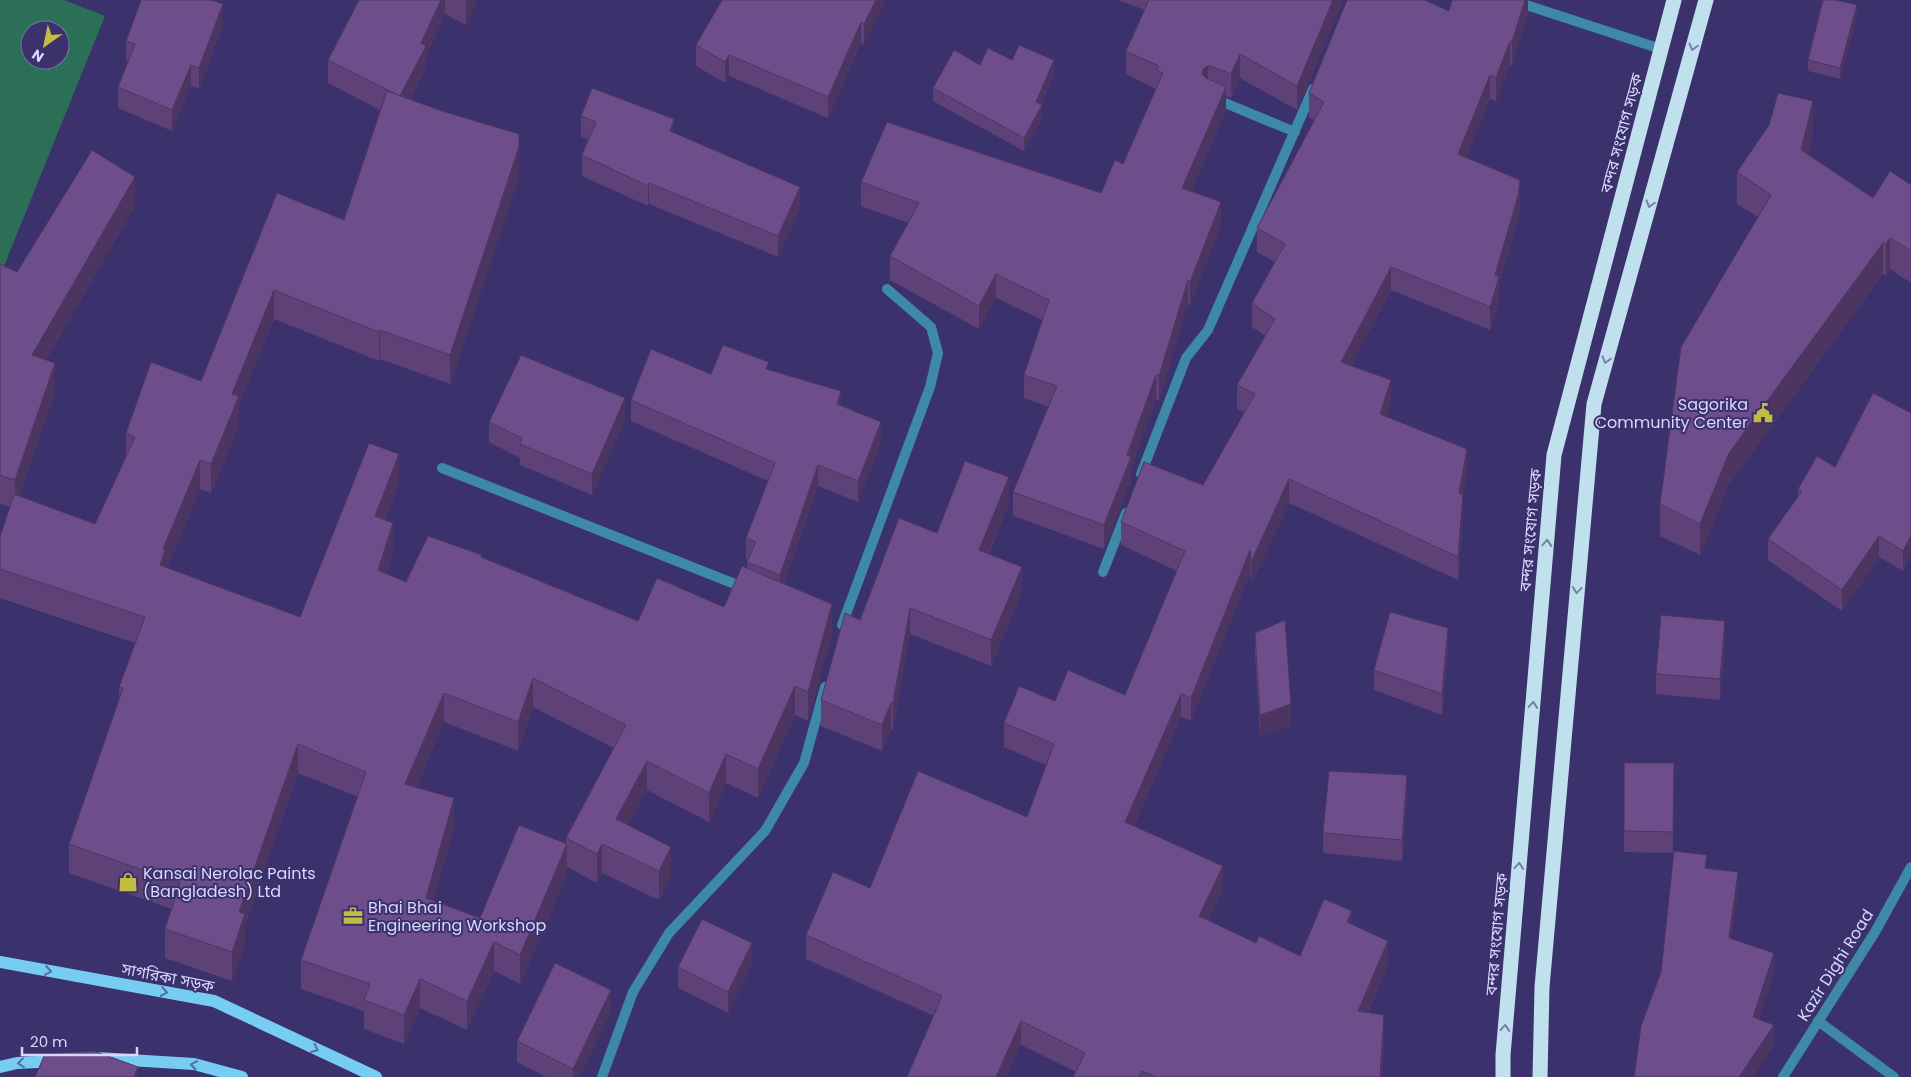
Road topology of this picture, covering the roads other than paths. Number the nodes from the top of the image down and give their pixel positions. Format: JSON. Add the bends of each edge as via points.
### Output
{"nodes":[{"id":1,"x":1510,"y":0,"type":"edge"},
{"id":2,"x":1674,"y":0,"type":"edge"},
{"id":3,"x":1706,"y":0,"type":"edge"},
{"id":4,"x":1661,"y":49,"type":"junction"},
{"id":5,"x":1317,"y":79,"type":"edge"},
{"id":6,"x":1209,"y":96,"type":"edge"},
{"id":7,"x":1295,"y":132,"type":"junction"},
{"id":8,"x":887,"y":289,"type":"dead end"},
{"id":9,"x":442,"y":468,"type":"dead end"},
{"id":10,"x":1136,"y":488,"type":"edge"},
{"id":11,"x":1128,"y":507,"type":"edge"},
{"id":12,"x":1103,"y":572,"type":"dead end"},
{"id":13,"x":758,"y":593,"type":"edge"},
{"id":14,"x":837,"y":628,"type":"dead end"},
{"id":15,"x":826,"y":681,"type":"edge"},
{"id":16,"x":1911,"y":867,"type":"edge"},
{"id":17,"x":0,"y":962,"type":"edge"},
{"id":18,"x":1818,"y":1021,"type":"junction"},
{"id":19,"x":85,"y":1059,"type":"edge"},
{"id":20,"x":65,"y":1060,"type":"edge"},
{"id":21,"x":0,"y":1067,"type":"edge"},
{"id":22,"x":242,"y":1077,"type":"edge"},
{"id":23,"x":376,"y":1077,"type":"edge"},
{"id":24,"x":602,"y":1077,"type":"edge"},
{"id":25,"x":1502,"y":1077,"type":"edge"},
{"id":26,"x":1540,"y":1077,"type":"edge"},
{"id":27,"x":1782,"y":1077,"type":"edge"},
{"id":28,"x":1894,"y":1077,"type":"edge"}],
"edges":[{"from":1,"to":4,"type":"street"},
{"from":2,"to":4,"type":"highway","name":"বন্দর সংযোগ সড়ক"},
{"from":3,"to":26,"type":"highway","one_way":true,"via":[[1594,404],[1542,987]]},
{"from":25,"to":4,"type":"highway","name":"বন্দর সংযোগ সড়ক","one_way":true,"via":[[1554,455]]},
{"from":5,"to":7,"type":"street"},
{"from":6,"to":7,"type":"street"},
{"from":7,"to":10,"type":"street","via":[[1208,330],[1186,358]]},
{"from":8,"to":14,"type":"street","via":[[931,327],[938,353],[930,387]]},
{"from":9,"to":13,"type":"street"},
{"from":11,"to":12,"type":"street"},
{"from":15,"to":24,"type":"street","via":[[804,763],[765,832],[669,933],[633,992]]},
{"from":16,"to":18,"type":"street","name":"Kazir Dighi Road","via":[[1875,932]]},
{"from":17,"to":23,"type":"main road","name":"সাগরিকা সড়ক","one_way":true,"via":[[214,1001]]},
{"from":18,"to":27,"type":"street","name":"Kazir Dighi Road"},
{"from":18,"to":28,"type":"street"},
{"from":22,"to":19,"type":"main road","one_way":true,"via":[[194,1064]]},
{"from":20,"to":21,"type":"main road","one_way":true}]}
